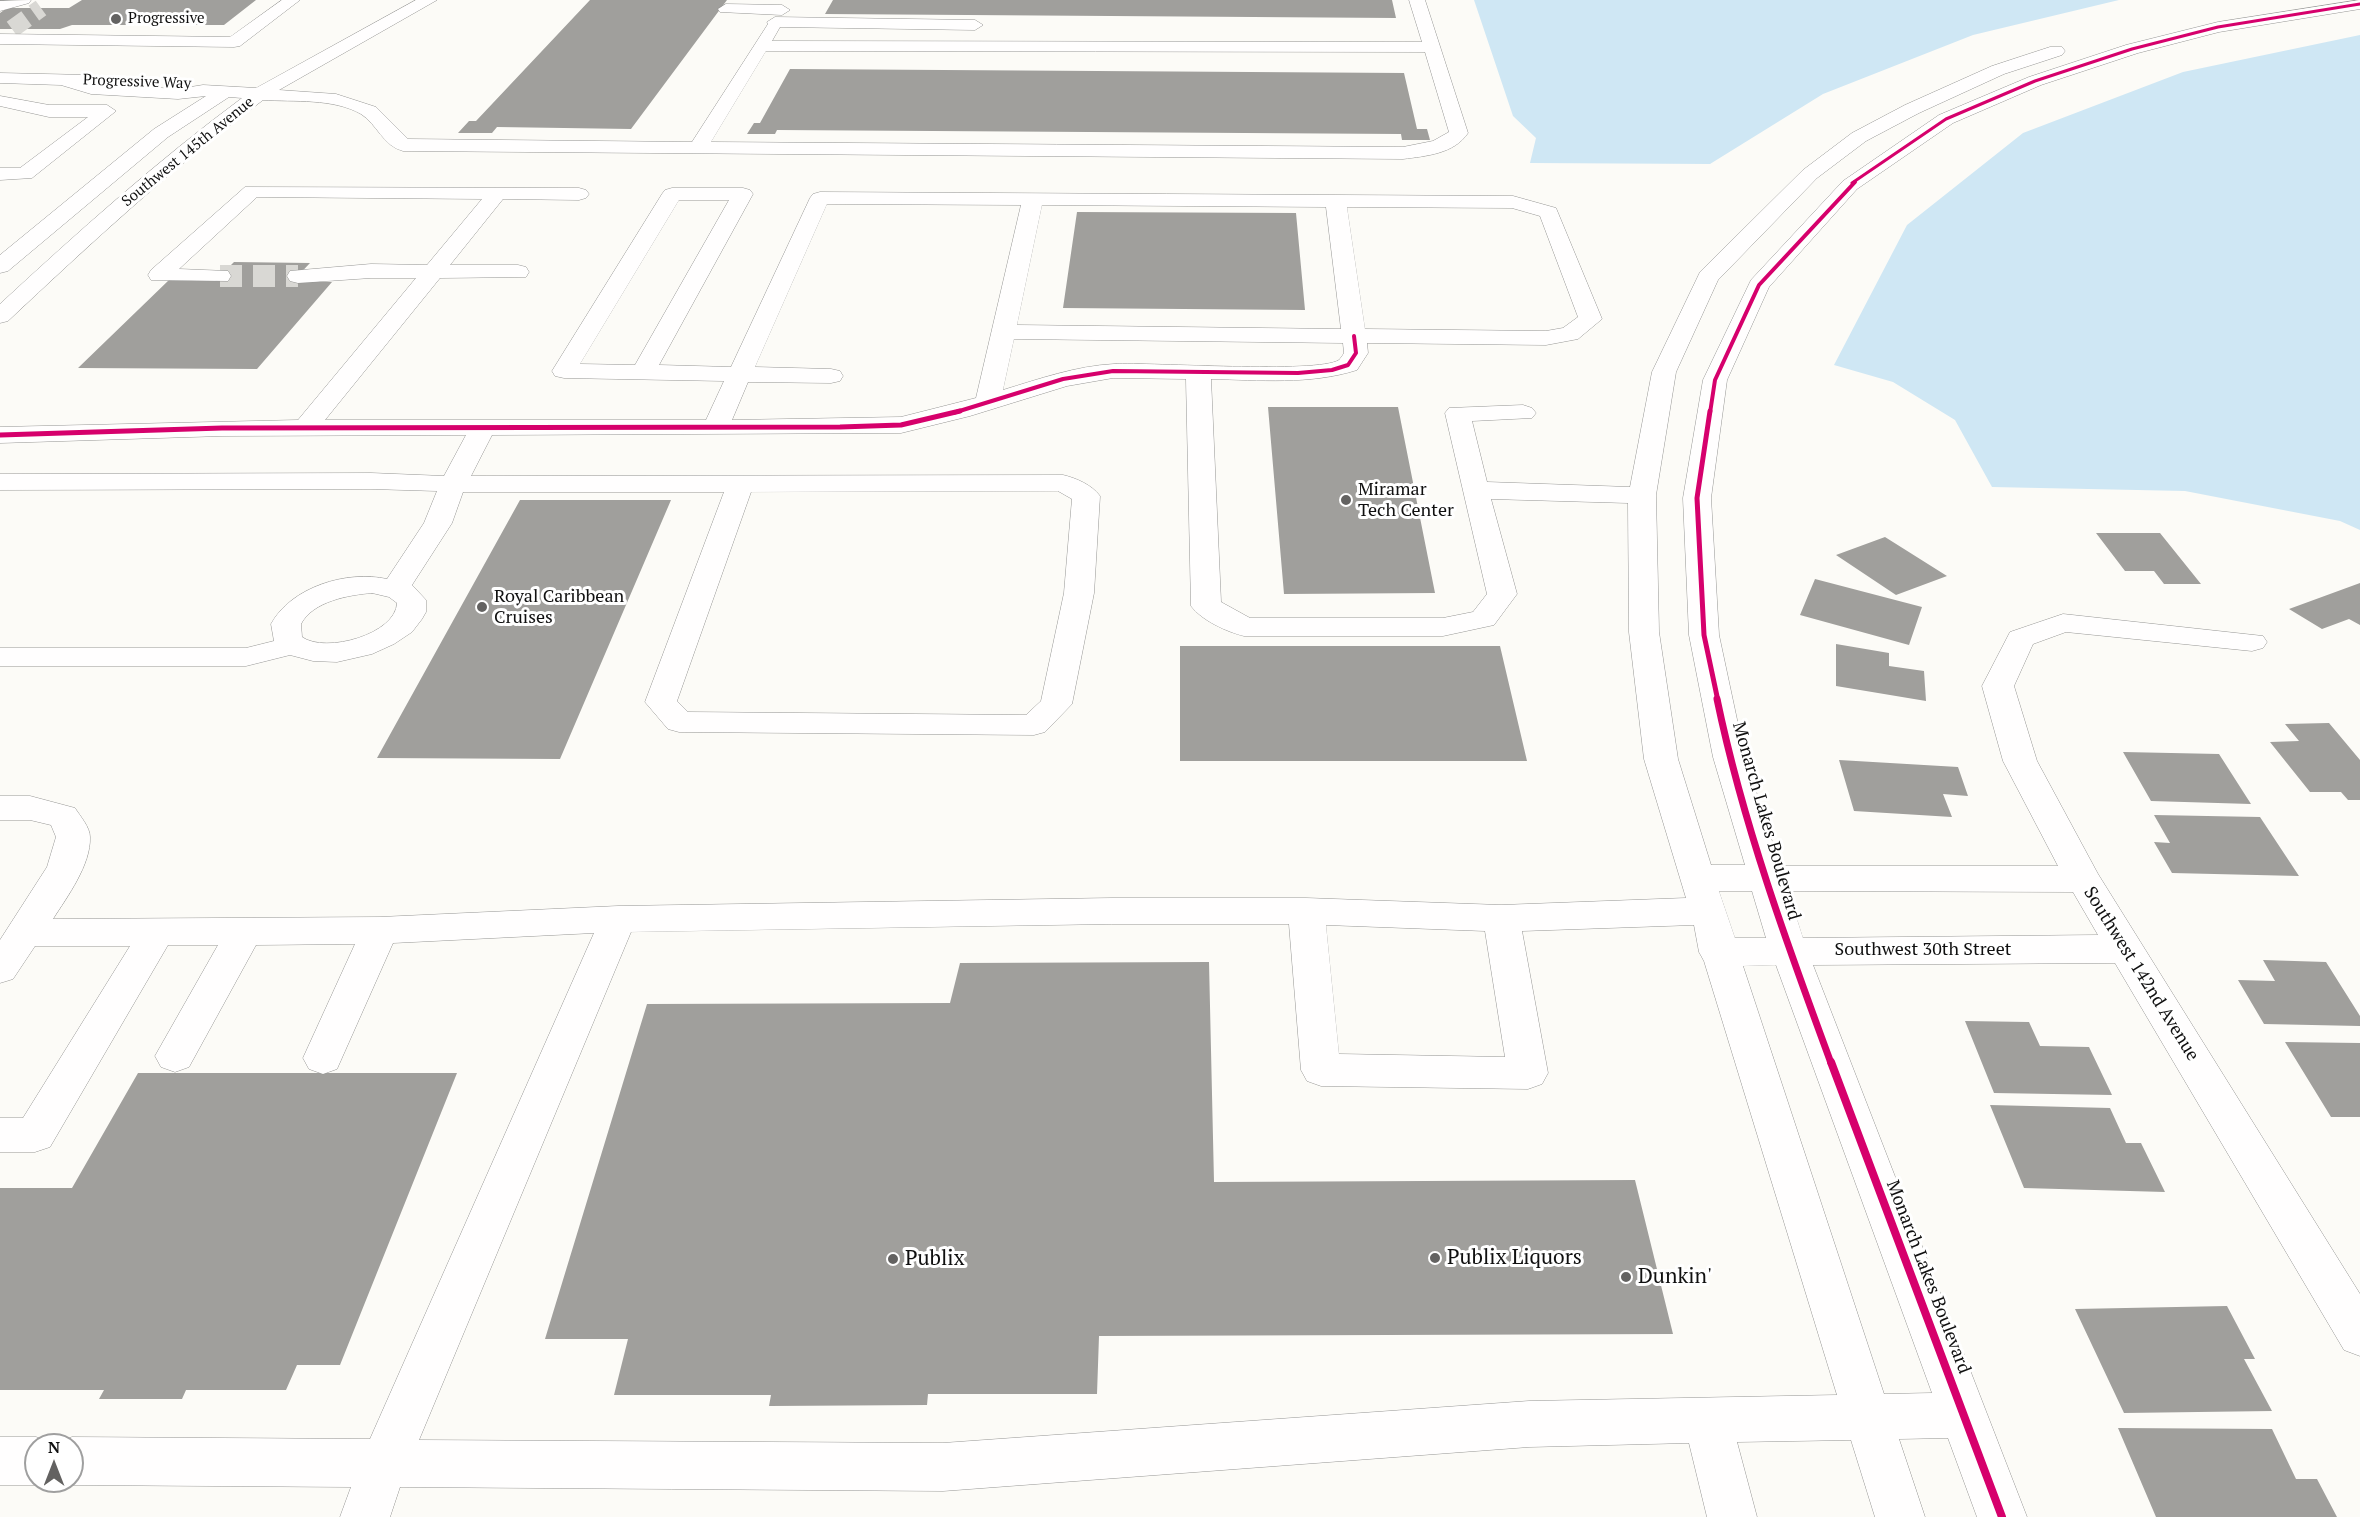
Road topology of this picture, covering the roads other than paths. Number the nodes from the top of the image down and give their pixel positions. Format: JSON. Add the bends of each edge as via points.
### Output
{"nodes":[{"id":1,"x":292,"y":0,"type":"edge"},
{"id":2,"x":429,"y":0,"type":"edge"},
{"id":3,"x":1417,"y":0,"type":"edge"},
{"id":4,"x":2295,"y":0,"type":"edge"},
{"id":5,"x":27,"y":3,"type":"tunnel mouth"},
{"id":6,"x":2360,"y":4,"type":"edge"},
{"id":7,"x":0,"y":6,"type":"edge"},
{"id":8,"x":726,"y":9,"type":"dead end"},
{"id":9,"x":782,"y":10,"type":"edge"},
{"id":10,"x":987,"y":26,"type":"dead end"},
{"id":11,"x":1155,"y":26,"type":"dead end"},
{"id":12,"x":1338,"y":27,"type":"dead end"},
{"id":13,"x":1054,"y":28,"type":"dead end"},
{"id":14,"x":4,"y":34,"type":"edge"},
{"id":15,"x":49,"y":40,"type":"junction"},
{"id":16,"x":234,"y":42,"type":"junction"},
{"id":17,"x":762,"y":46,"type":"junction"},
{"id":18,"x":1156,"y":46,"type":"junction"},
{"id":19,"x":1050,"y":47,"type":"junction"},
{"id":20,"x":1342,"y":47,"type":"junction"},
{"id":21,"x":1433,"y":47,"type":"junction"},
{"id":22,"x":22,"y":58,"type":"dead end"},
{"id":23,"x":208,"y":61,"type":"dead end"},
{"id":24,"x":255,"y":75,"type":"dead end"},
{"id":25,"x":0,"y":78,"type":"edge"},
{"id":26,"x":67,"y":81,"type":"junction"},
{"id":27,"x":91,"y":89,"type":"junction"},
{"id":28,"x":203,"y":90,"type":"junction"},
{"id":29,"x":225,"y":92,"type":"junction"},
{"id":30,"x":259,"y":94,"type":"junction"},
{"id":31,"x":0,"y":101,"type":"edge"},
{"id":32,"x":38,"y":109,"type":"junction"},
{"id":33,"x":699,"y":148,"type":"junction"},
{"id":34,"x":0,"y":174,"type":"edge"},
{"id":35,"x":498,"y":193,"type":"junction"},
{"id":36,"x":579,"y":194,"type":"dead end"},
{"id":37,"x":1033,"y":199,"type":"junction"},
{"id":38,"x":1336,"y":201,"type":"junction"},
{"id":39,"x":0,"y":266,"type":"edge"},
{"id":40,"x":434,"y":272,"type":"junction"},
{"id":41,"x":518,"y":272,"type":"dead end"},
{"id":42,"x":220,"y":276,"type":"tunnel mouth"},
{"id":43,"x":298,"y":276,"type":"tunnel mouth"},
{"id":44,"x":0,"y":316,"type":"edge"},
{"id":45,"x":1004,"y":332,"type":"junction"},
{"id":46,"x":1354,"y":336,"type":"junction"},
{"id":47,"x":643,"y":372,"type":"junction"},
{"id":48,"x":1198,"y":372,"type":"junction"},
{"id":49,"x":739,"y":375,"type":"junction"},
{"id":50,"x":831,"y":376,"type":"dead end"},
{"id":51,"x":988,"y":401,"type":"junction"},
{"id":52,"x":1523,"y":413,"type":"dead end"},
{"id":53,"x":0,"y":415,"type":"edge"},
{"id":54,"x":222,"y":428,"type":"junction"},
{"id":55,"x":305,"y":428,"type":"junction"},
{"id":56,"x":483,"y":428,"type":"junction"},
{"id":57,"x":715,"y":428,"type":"junction"},
{"id":58,"x":0,"y":435,"type":"edge"},
{"id":59,"x":0,"y":482,"type":"edge"},
{"id":60,"x":741,"y":483,"type":"junction"},
{"id":61,"x":453,"y":484,"type":"junction"},
{"id":62,"x":1475,"y":490,"type":"junction"},
{"id":63,"x":1642,"y":495,"type":"junction"},
{"id":64,"x":396,"y":587,"type":"junction"},
{"id":65,"x":2252,"y":642,"type":"dead end"},
{"id":66,"x":293,"y":645,"type":"junction"},
{"id":67,"x":0,"y":657,"type":"edge"},
{"id":68,"x":0,"y":808,"type":"edge"},
{"id":69,"x":1765,"y":878,"type":"junction"},
{"id":70,"x":2083,"y":879,"type":"junction"},
{"id":71,"x":1701,"y":895,"type":"junction"},
{"id":72,"x":1306,"y":911,"type":"junction"},
{"id":73,"x":1501,"y":918,"type":"junction"},
{"id":74,"x":618,"y":919,"type":"junction"},
{"id":75,"x":380,"y":930,"type":"junction"},
{"id":76,"x":245,"y":931,"type":"junction"},
{"id":77,"x":157,"y":932,"type":"junction"},
{"id":78,"x":25,"y":933,"type":"junction"},
{"id":79,"x":2127,"y":949,"type":"junction"},
{"id":80,"x":1789,"y":951,"type":"junction"},
{"id":81,"x":1718,"y":952,"type":"junction"},
{"id":82,"x":0,"y":969,"type":"edge"},
{"id":83,"x":175,"y":1056,"type":"dead end"},
{"id":84,"x":323,"y":1058,"type":"dead end"},
{"id":85,"x":0,"y":1135,"type":"edge"},
{"id":86,"x":2360,"y":1335,"type":"edge"},
{"id":87,"x":1964,"y":1415,"type":"junction"},
{"id":88,"x":1867,"y":1416,"type":"junction"},
{"id":89,"x":1707,"y":1419,"type":"junction"},
{"id":90,"x":0,"y":1461,"type":"edge"},
{"id":91,"x":24,"y":1461,"type":"edge"},
{"id":92,"x":84,"y":1461,"type":"edge"},
{"id":93,"x":384,"y":1464,"type":"junction"},
{"id":94,"x":365,"y":1517,"type":"edge"},
{"id":95,"x":1731,"y":1517,"type":"edge"},
{"id":96,"x":1900,"y":1517,"type":"edge"},
{"id":97,"x":2002,"y":1517,"type":"edge"}],
"edges":[{"from":1,"to":16,"type":"street"},
{"from":2,"to":30,"type":"street","name":"Southwest 145th Avenue"},
{"from":3,"to":21,"type":"street"},
{"from":4,"to":63,"type":"street","via":[[2184,17],[2095,39],[1998,70],[1859,137],[1827,161],[1708,277],[1664,372]]},
{"from":5,"to":7,"type":"street"},
{"from":6,"to":69,"type":"street","name":"Monarch Lakes Boulevard","via":[[2218,27],[2132,49],[2034,81],[1946,119],[1850,185],[1760,285],[1715,380],[1697,498],[1704,635],[1729,757]]},
{"from":8,"to":9,"type":"street"},
{"from":9,"to":10,"type":"street"},
{"from":9,"to":17,"type":"street"},
{"from":11,"to":18,"type":"street"},
{"from":12,"to":20,"type":"street"},
{"from":13,"to":19,"type":"street"},
{"from":14,"to":15,"type":"street"},
{"from":15,"to":16,"type":"street"},
{"from":15,"to":22,"type":"street"},
{"from":16,"to":23,"type":"street"},
{"from":17,"to":19,"type":"street"},
{"from":17,"to":33,"type":"street"},
{"from":18,"to":19,"type":"street"},
{"from":18,"to":20,"type":"street"},
{"from":20,"to":21,"type":"street"},
{"from":21,"to":33,"type":"street","name":"Progressive Way","via":[[1459,133],[1436,148],[1403,153]]},
{"from":24,"to":29,"type":"street","name":"Southwest 145th Avenue"},
{"from":25,"to":26,"type":"street","name":"Progressive Way"},
{"from":26,"to":27,"type":"street","name":"Progressive Way"},
{"from":26,"to":28,"type":"street","name":"Progressive Way","via":[[199,84]]},
{"from":27,"to":28,"type":"street","name":"Progressive Way","via":[[178,94]]},
{"from":27,"to":32,"type":"street"},
{"from":28,"to":29,"type":"street","name":"Progressive Way"},
{"from":29,"to":30,"type":"street","name":"Progressive Way"},
{"from":29,"to":39,"type":"street","name":"Southwest 145th Avenue","via":[[161,133]]},
{"from":30,"to":33,"type":"street","name":"Progressive Way","via":[[336,99],[369,111],[404,145]]},
{"from":30,"to":44,"type":"street","name":"Southwest 145th Avenue","via":[[99,225]]},
{"from":31,"to":32,"type":"street"},
{"from":32,"to":34,"type":"street","via":[[108,111],[25,174]]},
{"from":35,"to":36,"type":"street"},
{"from":35,"to":40,"type":"street"},
{"from":35,"to":42,"type":"street","via":[[252,191],[159,275]]},
{"from":37,"to":38,"type":"street"},
{"from":37,"to":45,"type":"street"},
{"from":37,"to":49,"type":"street","via":[[820,198]]},
{"from":38,"to":46,"type":"street"},
{"from":38,"to":46,"type":"street","via":[[1513,202],[1550,212],[1590,319],[1570,334],[1546,338]]},
{"from":40,"to":41,"type":"street"},
{"from":40,"to":43,"type":"street"},
{"from":40,"to":55,"type":"street"},
{"from":45,"to":46,"type":"street"},
{"from":45,"to":51,"type":"street"},
{"from":46,"to":48,"type":"street","via":[[1356,353],[1348,365],[1332,370]]},
{"from":47,"to":47,"type":"street","via":[[737,204],[743,194],[672,194],[564,371]]},
{"from":47,"to":49,"type":"street"},
{"from":48,"to":51,"type":"street","via":[[1113,371],[1063,379]]},
{"from":48,"to":62,"type":"street","via":[[1206,606],[1244,627],[1443,627],[1483,619],[1502,594]]},
{"from":49,"to":50,"type":"street"},
{"from":49,"to":57,"type":"street"},
{"from":51,"to":57,"type":"street","via":[[901,425]]},
{"from":52,"to":62,"type":"street","via":[[1458,413]]},
{"from":53,"to":54,"type":"street","via":[[99,414]]},
{"from":54,"to":55,"type":"street"},
{"from":54,"to":58,"type":"street"},
{"from":55,"to":56,"type":"street"},
{"from":56,"to":57,"type":"street"},
{"from":56,"to":61,"type":"street"},
{"from":59,"to":61,"type":"street"},
{"from":60,"to":60,"type":"street","via":[[1063,483],[1086,496],[1079,593],[1056,704],[1034,725],[679,722],[661,702]]},
{"from":60,"to":61,"type":"street"},
{"from":61,"to":64,"type":"street","via":[[438,523]]},
{"from":62,"to":63,"type":"street"},
{"from":63,"to":71,"type":"street","via":[[1644,632],[1661,759]]},
{"from":64,"to":66,"type":"street","via":[[352,585],[315,597],[296,611],[286,627],[286,636]]},
{"from":64,"to":66,"type":"street","via":[[411,598],[412,609],[402,625],[381,641],[341,653],[321,654]]},
{"from":65,"to":70,"type":"street","name":"Southwest 142nd Avenue","via":[[2063,623],[2021,638],[1998,686],[2020,761]]},
{"from":66,"to":67,"type":"street","via":[[246,657]]},
{"from":68,"to":78,"type":"street","via":[[30,808],[63,816],[73,835],[68,860]]},
{"from":69,"to":70,"type":"street"},
{"from":69,"to":71,"type":"street"},
{"from":69,"to":80,"type":"street","name":"Monarch Lakes Boulevard"},
{"from":70,"to":79,"type":"street","name":"Southwest 142nd Avenue"},
{"from":71,"to":73,"type":"street"},
{"from":71,"to":81,"type":"street"},
{"from":72,"to":73,"type":"street"},
{"from":72,"to":73,"type":"street","via":[[1321,1070],[1528,1073]]},
{"from":72,"to":74,"type":"street"},
{"from":74,"to":75,"type":"street"},
{"from":74,"to":93,"type":"street"},
{"from":75,"to":76,"type":"street"},
{"from":75,"to":84,"type":"street"},
{"from":76,"to":77,"type":"street"},
{"from":76,"to":83,"type":"street"},
{"from":77,"to":78,"type":"street"},
{"from":77,"to":85,"type":"street","via":[[35,1135]]},
{"from":78,"to":82,"type":"street"},
{"from":79,"to":80,"type":"street","name":"Southwest 30th Street"},
{"from":79,"to":86,"type":"street","name":"Southwest 142nd Avenue"},
{"from":80,"to":81,"type":"street","name":"Southwest 30th Street"},
{"from":80,"to":87,"type":"street","name":"Monarch Lakes Boulevard"},
{"from":81,"to":88,"type":"street"},
{"from":87,"to":88,"type":"street"},
{"from":87,"to":97,"type":"street","name":"Monarch Lakes Boulevard"},
{"from":88,"to":89,"type":"street"},
{"from":88,"to":96,"type":"street"},
{"from":89,"to":93,"type":"street","via":[[1529,1424],[943,1467]]},
{"from":89,"to":95,"type":"street"},
{"from":90,"to":91,"type":"street"},
{"from":92,"to":93,"type":"street"},
{"from":93,"to":94,"type":"street"}]}
